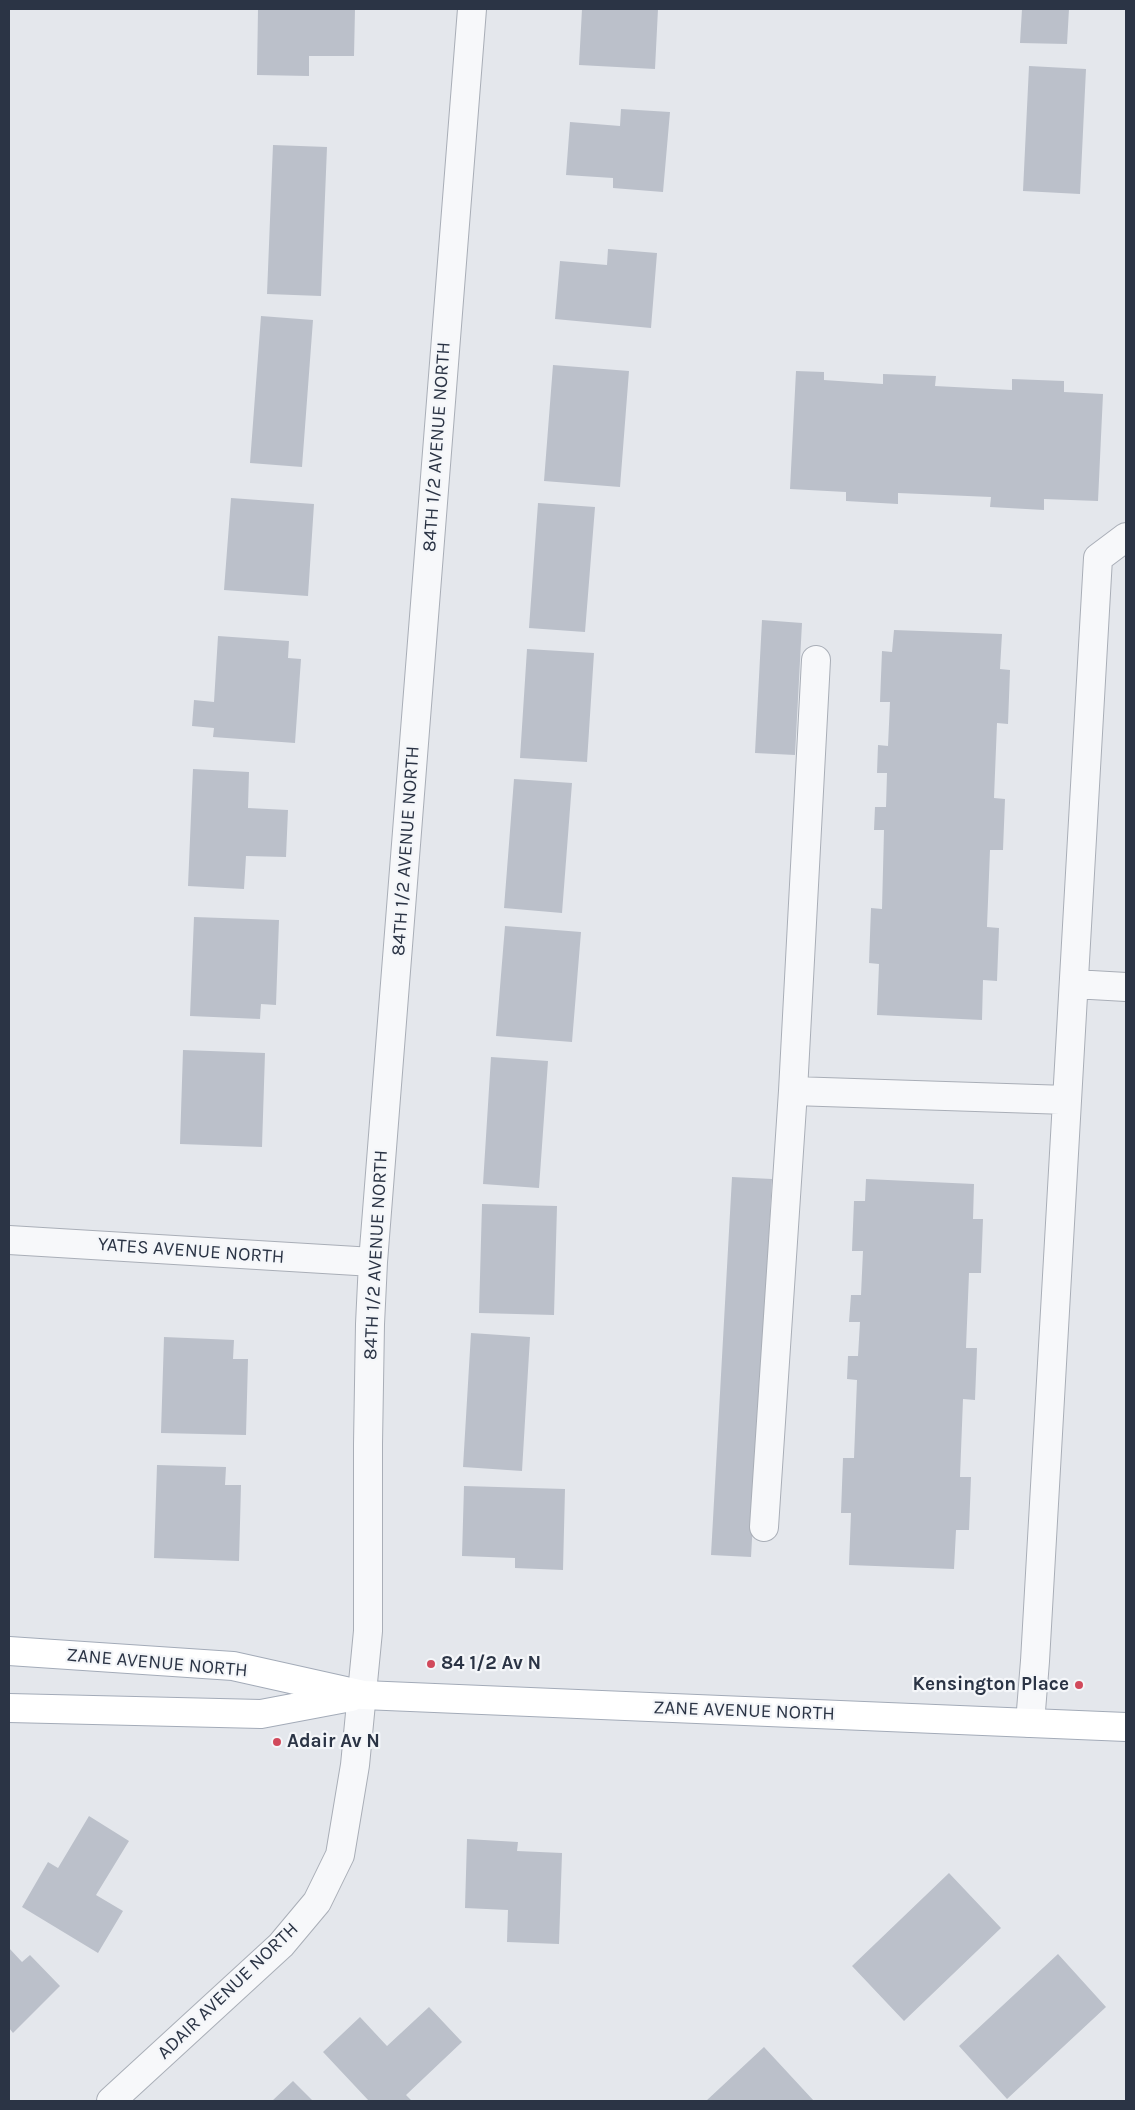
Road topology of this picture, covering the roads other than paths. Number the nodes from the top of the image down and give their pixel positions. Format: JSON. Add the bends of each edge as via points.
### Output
{"nodes":[{"id":1,"x":472,"y":9,"type":"edge"},
{"id":2,"x":1126,"y":537,"type":"edge"},
{"id":3,"x":816,"y":660,"type":"dead end"},
{"id":4,"x":1074,"y":984,"type":"junction"},
{"id":5,"x":1126,"y":987,"type":"edge"},
{"id":6,"x":793,"y":1091,"type":"junction"},
{"id":7,"x":1067,"y":1100,"type":"junction"},
{"id":8,"x":9,"y":1240,"type":"edge"},
{"id":9,"x":373,"y":1262,"type":"junction"},
{"id":10,"x":764,"y":1527,"type":"dead end"},
{"id":11,"x":9,"y":1651,"type":"edge"},
{"id":12,"x":363,"y":1695,"type":"junction"},
{"id":13,"x":9,"y":1708,"type":"edge"},
{"id":14,"x":1030,"y":1723,"type":"junction"},
{"id":15,"x":1126,"y":1727,"type":"edge"},
{"id":16,"x":111,"y":2101,"type":"edge"}],
"edges":[{"from":1,"to":9,"type":"street","name":"84TH 1/2 AVENUE NORTH"},
{"from":2,"to":4,"type":"street","via":[[1098,558]]},
{"from":3,"to":6,"type":"street"},
{"from":4,"to":5,"type":"street"},
{"from":4,"to":7,"type":"street"},
{"from":6,"to":7,"type":"street"},
{"from":6,"to":10,"type":"street"},
{"from":7,"to":14,"type":"street"},
{"from":8,"to":9,"type":"street","name":"YATES AVENUE NORTH"},
{"from":9,"to":12,"type":"street","name":"84TH 1/2 AVENUE NORTH","via":[[368,1444],[368,1632]]},
{"from":11,"to":12,"type":"main road","name":"ZANE AVENUE NORTH","via":[[233,1666]]},
{"from":12,"to":13,"type":"main road","name":"ZANE AVENUE NORTH","via":[[261,1714]]},
{"from":12,"to":14,"type":"main road","name":"ZANE AVENUE NORTH"},
{"from":12,"to":16,"type":"street","name":"ADAIR AVENUE NORTH","via":[[340,1855],[317,1902],[281,1945]]},
{"from":14,"to":15,"type":"main road","name":"ZANE AVENUE NORTH"}]}
